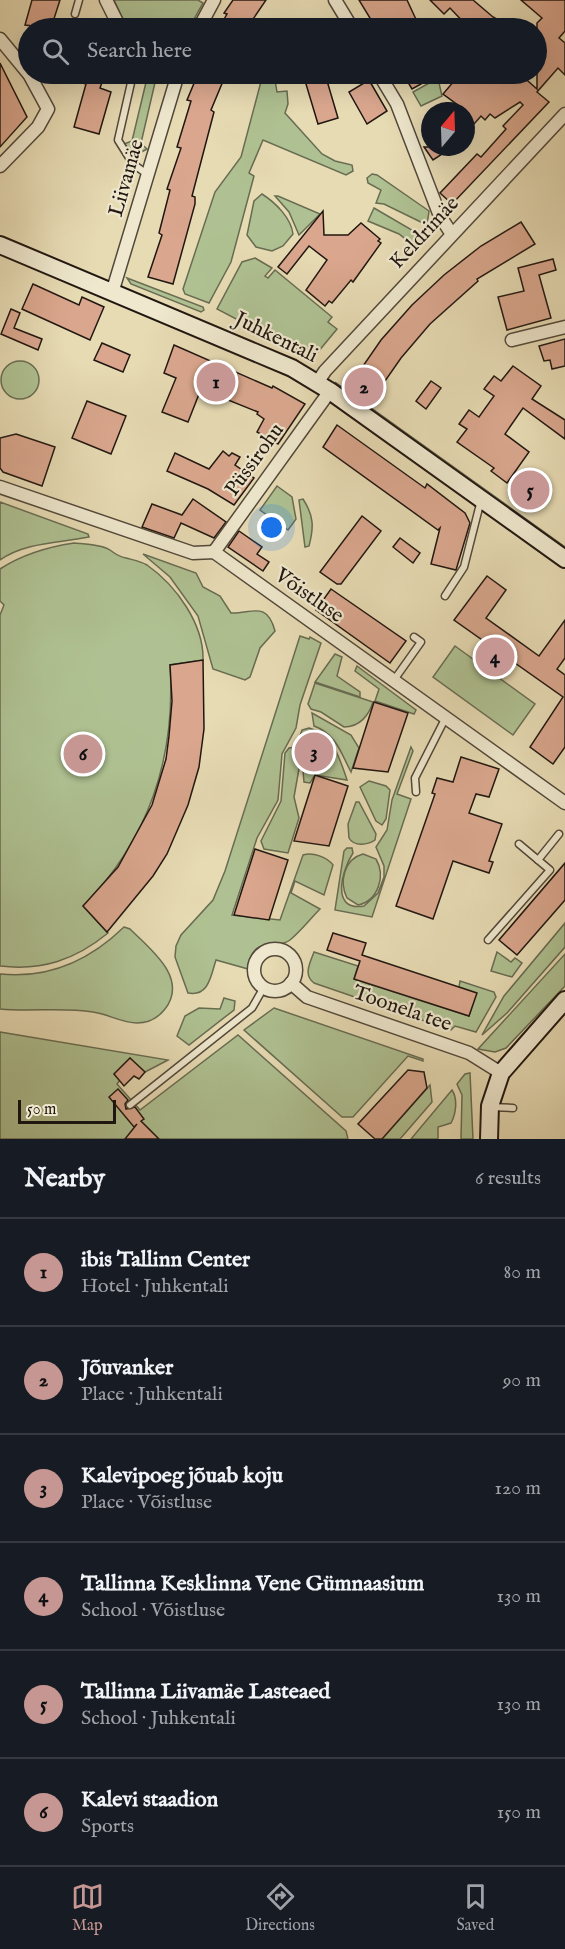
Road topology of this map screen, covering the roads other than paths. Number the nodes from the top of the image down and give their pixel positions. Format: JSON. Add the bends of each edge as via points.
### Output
{"nodes":[{"id":1,"x":79,"y":0,"type":"edge"},
{"id":2,"x":106,"y":0,"type":"edge"},
{"id":3,"x":214,"y":0,"type":"edge"},
{"id":4,"x":335,"y":0,"type":"edge"},
{"id":5,"x":75,"y":15,"type":"dead end"},
{"id":6,"x":115,"y":18,"type":"edge"},
{"id":7,"x":204,"y":18,"type":"edge"},
{"id":8,"x":346,"y":18,"type":"edge"},
{"id":9,"x":0,"y":39,"type":"edge"},
{"id":10,"x":18,"y":60,"type":"edge"},
{"id":11,"x":37,"y":84,"type":"edge"},
{"id":12,"x":132,"y":84,"type":"edge"},
{"id":13,"x":174,"y":84,"type":"edge"},
{"id":14,"x":386,"y":84,"type":"edge"},
{"id":15,"x":563,"y":119,"type":"edge"},
{"id":16,"x":0,"y":166,"type":"edge"},
{"id":17,"x":148,"y":175,"type":"junction"},
{"id":18,"x":451,"y":233,"type":"junction"},
{"id":19,"x":0,"y":245,"type":"edge"},
{"id":20,"x":112,"y":293,"type":"junction"},
{"id":21,"x":565,"y":327,"type":"edge"},
{"id":22,"x":512,"y":340,"type":"dead end"},
{"id":23,"x":323,"y":387,"type":"junction"},
{"id":24,"x":0,"y":487,"type":"edge"},
{"id":25,"x":481,"y":500,"type":"junction"},
{"id":26,"x":214,"y":552,"type":"junction"},
{"id":27,"x":565,"y":559,"type":"edge"},
{"id":28,"x":445,"y":596,"type":"dead end"},
{"id":29,"x":414,"y":637,"type":"dead end"},
{"id":30,"x":394,"y":680,"type":"junction"},
{"id":31,"x":446,"y":716,"type":"junction"},
{"id":32,"x":416,"y":792,"type":"dead end"},
{"id":33,"x":565,"y":803,"type":"edge"},
{"id":34,"x":559,"y":834,"type":"dead end"},
{"id":35,"x":519,"y":844,"type":"dead end"},
{"id":36,"x":538,"y":860,"type":"junction"},
{"id":37,"x":488,"y":940,"type":"dead end"},
{"id":38,"x":291,"y":983,"type":"junction"},
{"id":39,"x":264,"y":987,"type":"junction"},
{"id":40,"x":565,"y":1000,"type":"edge"},
{"id":41,"x":501,"y":1072,"type":"junction"},
{"id":42,"x":130,"y":1105,"type":"dead end"},
{"id":43,"x":490,"y":1107,"type":"junction"},
{"id":44,"x":513,"y":1108,"type":"dead end"},
{"id":45,"x":489,"y":1139,"type":"edge"}],
"edges":[{"from":1,"to":5,"type":"lane"},
{"from":2,"to":6,"type":"street"},
{"from":3,"to":7,"type":"street"},
{"from":4,"to":8,"type":"street"},
{"from":9,"to":10,"type":"street"},
{"from":11,"to":16,"type":"street","via":[[48,109],[38,127]]},
{"from":12,"to":17,"type":"lane","via":[[118,140],[133,164]]},
{"from":13,"to":17,"type":"street","name":"Liivamäe","via":[[161,115]]},
{"from":14,"to":18,"type":"street","via":[[440,216]]},
{"from":15,"to":18,"type":"street","name":"Keldrimäe"},
{"from":17,"to":20,"type":"street","name":"Liivamäe"},
{"from":18,"to":23,"type":"street","name":"Keldrimäe","via":[[325,371]]},
{"from":19,"to":20,"type":"street","name":"Juhkentali"},
{"from":20,"to":23,"type":"street","name":"Juhkentali","via":[[240,344]]},
{"from":21,"to":22,"type":"street"},
{"from":23,"to":25,"type":"street","name":"Juhkentali"},
{"from":23,"to":26,"type":"street","name":"Püssirohu"},
{"from":24,"to":26,"type":"street","via":[[193,553]]},
{"from":25,"to":27,"type":"street","name":"Juhkentali"},
{"from":25,"to":28,"type":"lane","via":[[464,567]]},
{"from":26,"to":30,"type":"street","name":"Võistluse"},
{"from":29,"to":30,"type":"lane","via":[[421,642]]},
{"from":30,"to":31,"type":"street","name":"Võistluse"},
{"from":31,"to":32,"type":"lane","via":[[415,778]]},
{"from":31,"to":33,"type":"street","name":"Võistluse"},
{"from":34,"to":36,"type":"lane"},
{"from":35,"to":36,"type":"lane"},
{"from":36,"to":37,"type":"lane","via":[[550,870]]},
{"from":38,"to":39,"type":"street","via":[[278,990]]},
{"from":38,"to":39,"type":"street","via":[[296,972],[293,960],[284,951],[272,949],[261,954],[254,965],[255,978]]},
{"from":38,"to":41,"type":"street","name":"Toonela tee","via":[[307,997],[469,1053]]},
{"from":39,"to":42,"type":"lane","via":[[252,1008]]},
{"from":40,"to":41,"type":"street"},
{"from":41,"to":43,"type":"street"},
{"from":43,"to":44,"type":"lane"},
{"from":43,"to":45,"type":"street"}]}
